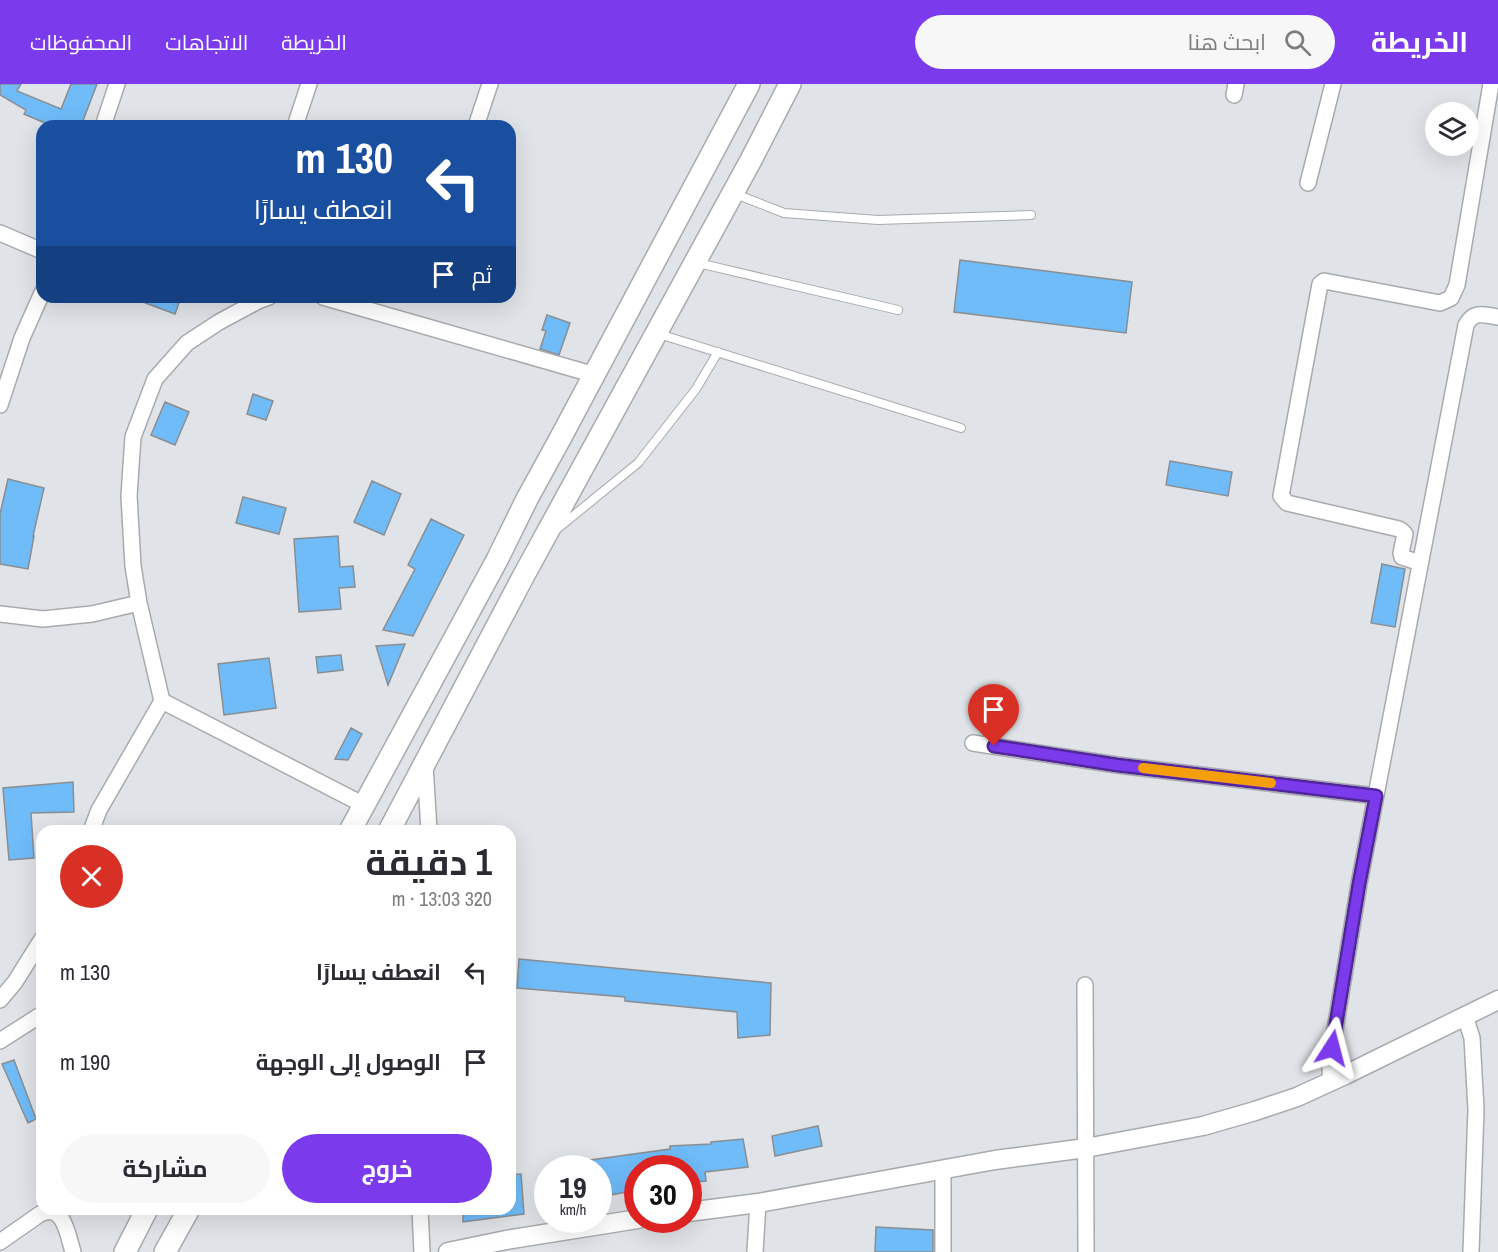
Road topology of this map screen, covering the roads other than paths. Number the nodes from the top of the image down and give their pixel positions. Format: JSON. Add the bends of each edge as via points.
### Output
{"nodes":[{"id":1,"x":117,"y":84,"type":"edge"},
{"id":2,"x":309,"y":84,"type":"edge"},
{"id":3,"x":490,"y":84,"type":"edge"},
{"id":4,"x":749,"y":84,"type":"edge"},
{"id":5,"x":790,"y":84,"type":"edge"},
{"id":6,"x":1333,"y":84,"type":"edge"},
{"id":7,"x":1491,"y":84,"type":"edge"},
{"id":8,"x":106,"y":120,"type":"edge"},
{"id":9,"x":297,"y":120,"type":"edge"},
{"id":10,"x":479,"y":120,"type":"edge"},
{"id":11,"x":1308,"y":183,"type":"dead end"},
{"id":12,"x":732,"y":193,"type":"junction"},
{"id":13,"x":1031,"y":215,"type":"dead end"},
{"id":14,"x":0,"y":233,"type":"edge"},
{"id":15,"x":36,"y":248,"type":"edge"},
{"id":16,"x":694,"y":262,"type":"junction"},
{"id":17,"x":38,"y":303,"type":"edge"},
{"id":18,"x":254,"y":303,"type":"edge"},
{"id":19,"x":344,"y":303,"type":"edge"},
{"id":20,"x":898,"y":310,"type":"dead end"},
{"id":21,"x":1498,"y":317,"type":"edge"},
{"id":22,"x":656,"y":333,"type":"junction"},
{"id":23,"x":718,"y":352,"type":"junction"},
{"id":24,"x":595,"y":375,"type":"junction"},
{"id":25,"x":0,"y":405,"type":"edge"},
{"id":26,"x":961,"y":428,"type":"dead end"},
{"id":27,"x":544,"y":540,"type":"junction"},
{"id":28,"x":496,"y":560,"type":"junction"},
{"id":29,"x":1420,"y":562,"type":"junction"},
{"id":30,"x":524,"y":575,"type":"junction"},
{"id":31,"x":140,"y":603,"type":"junction"},
{"id":32,"x":0,"y":614,"type":"edge"},
{"id":33,"x":162,"y":701,"type":"junction"},
{"id":34,"x":973,"y":743,"type":"dead end"},
{"id":35,"x":424,"y":765,"type":"junction"},
{"id":36,"x":1376,"y":796,"type":"junction"},
{"id":37,"x":352,"y":822,"type":"edge"},
{"id":38,"x":93,"y":825,"type":"edge"},
{"id":39,"x":392,"y":825,"type":"edge"},
{"id":40,"x":429,"y":825,"type":"edge"},
{"id":41,"x":36,"y":948,"type":"edge"},
{"id":42,"x":1085,"y":985,"type":"dead end"},
{"id":43,"x":0,"y":1000,"type":"edge"},
{"id":44,"x":1498,"y":1000,"type":"edge"},
{"id":45,"x":1465,"y":1016,"type":"junction"},
{"id":46,"x":36,"y":1018,"type":"edge"},
{"id":47,"x":0,"y":1041,"type":"edge"},
{"id":48,"x":1330,"y":1082,"type":"junction"},
{"id":49,"x":1086,"y":1148,"type":"junction"},
{"id":50,"x":943,"y":1169,"type":"junction"},
{"id":51,"x":758,"y":1203,"type":"junction"},
{"id":52,"x":702,"y":1210,"type":"edge"},
{"id":53,"x":39,"y":1215,"type":"edge"},
{"id":54,"x":60,"y":1215,"type":"edge"},
{"id":55,"x":144,"y":1215,"type":"edge"},
{"id":56,"x":186,"y":1215,"type":"edge"},
{"id":57,"x":420,"y":1215,"type":"edge"},
{"id":58,"x":624,"y":1221,"type":"edge"},
{"id":59,"x":0,"y":1242,"type":"edge"},
{"id":60,"x":73,"y":1252,"type":"edge"},
{"id":61,"x":125,"y":1252,"type":"edge"},
{"id":62,"x":165,"y":1252,"type":"edge"},
{"id":63,"x":422,"y":1252,"type":"edge"},
{"id":64,"x":448,"y":1252,"type":"edge"},
{"id":65,"x":755,"y":1252,"type":"edge"},
{"id":66,"x":943,"y":1252,"type":"edge"},
{"id":67,"x":1086,"y":1252,"type":"edge"},
{"id":68,"x":1471,"y":1252,"type":"edge"}],
"edges":[{"from":1,"to":8,"type":"street"},
{"from":2,"to":9,"type":"street"},
{"from":3,"to":10,"type":"street"},
{"from":4,"to":24,"type":"main road"},
{"from":5,"to":12,"type":"main road"},
{"from":6,"to":11,"type":"street"},
{"from":7,"to":29,"type":"street","via":[[1457,285],[1451,298],[1440,303],[1324,281],[1320,284],[1281,496],[1287,503],[1399,529],[1405,534],[1402,556]]},
{"from":12,"to":13,"type":"lane","via":[[784,213],[878,220]]},
{"from":12,"to":16,"type":"main road"},
{"from":14,"to":15,"type":"street"},
{"from":16,"to":20,"type":"lane"},
{"from":16,"to":22,"type":"main road"},
{"from":17,"to":25,"type":"street"},
{"from":18,"to":31,"type":"street","via":[[187,343],[155,379],[133,437],[129,496],[133,566]]},
{"from":19,"to":24,"type":"street"},
{"from":21,"to":29,"type":"street","via":[[1478,314],[1466,325]]},
{"from":22,"to":23,"type":"lane"},
{"from":22,"to":27,"type":"main road"},
{"from":23,"to":26,"type":"lane"},
{"from":23,"to":27,"type":"lane","via":[[696,389],[638,463]]},
{"from":24,"to":28,"type":"main road"},
{"from":27,"to":30,"type":"main road"},
{"from":28,"to":30,"type":"main road"},
{"from":28,"to":37,"type":"main road"},
{"from":29,"to":36,"type":"street"},
{"from":30,"to":35,"type":"main road"},
{"from":31,"to":32,"type":"street","via":[[92,614],[43,619]]},
{"from":31,"to":33,"type":"street"},
{"from":33,"to":37,"type":"street"},
{"from":33,"to":38,"type":"street"},
{"from":34,"to":36,"type":"street","via":[[1117,765]]},
{"from":35,"to":39,"type":"main road"},
{"from":35,"to":40,"type":"street"},
{"from":36,"to":48,"type":"street","via":[[1332,1048]]},
{"from":41,"to":43,"type":"street"},
{"from":42,"to":49,"type":"street"},
{"from":44,"to":45,"type":"street"},
{"from":45,"to":48,"type":"street"},
{"from":45,"to":68,"type":"street","via":[[1472,1038],[1476,1109]]},
{"from":46,"to":47,"type":"street"},
{"from":48,"to":49,"type":"street","via":[[1203,1126]]},
{"from":49,"to":50,"type":"street"},
{"from":49,"to":67,"type":"street"},
{"from":50,"to":51,"type":"street"},
{"from":50,"to":66,"type":"street"},
{"from":51,"to":52,"type":"street"},
{"from":51,"to":65,"type":"street"},
{"from":53,"to":59,"type":"street"},
{"from":54,"to":60,"type":"street"},
{"from":55,"to":61,"type":"main road"},
{"from":56,"to":62,"type":"main road"},
{"from":57,"to":63,"type":"street"},
{"from":58,"to":64,"type":"street"}]}
